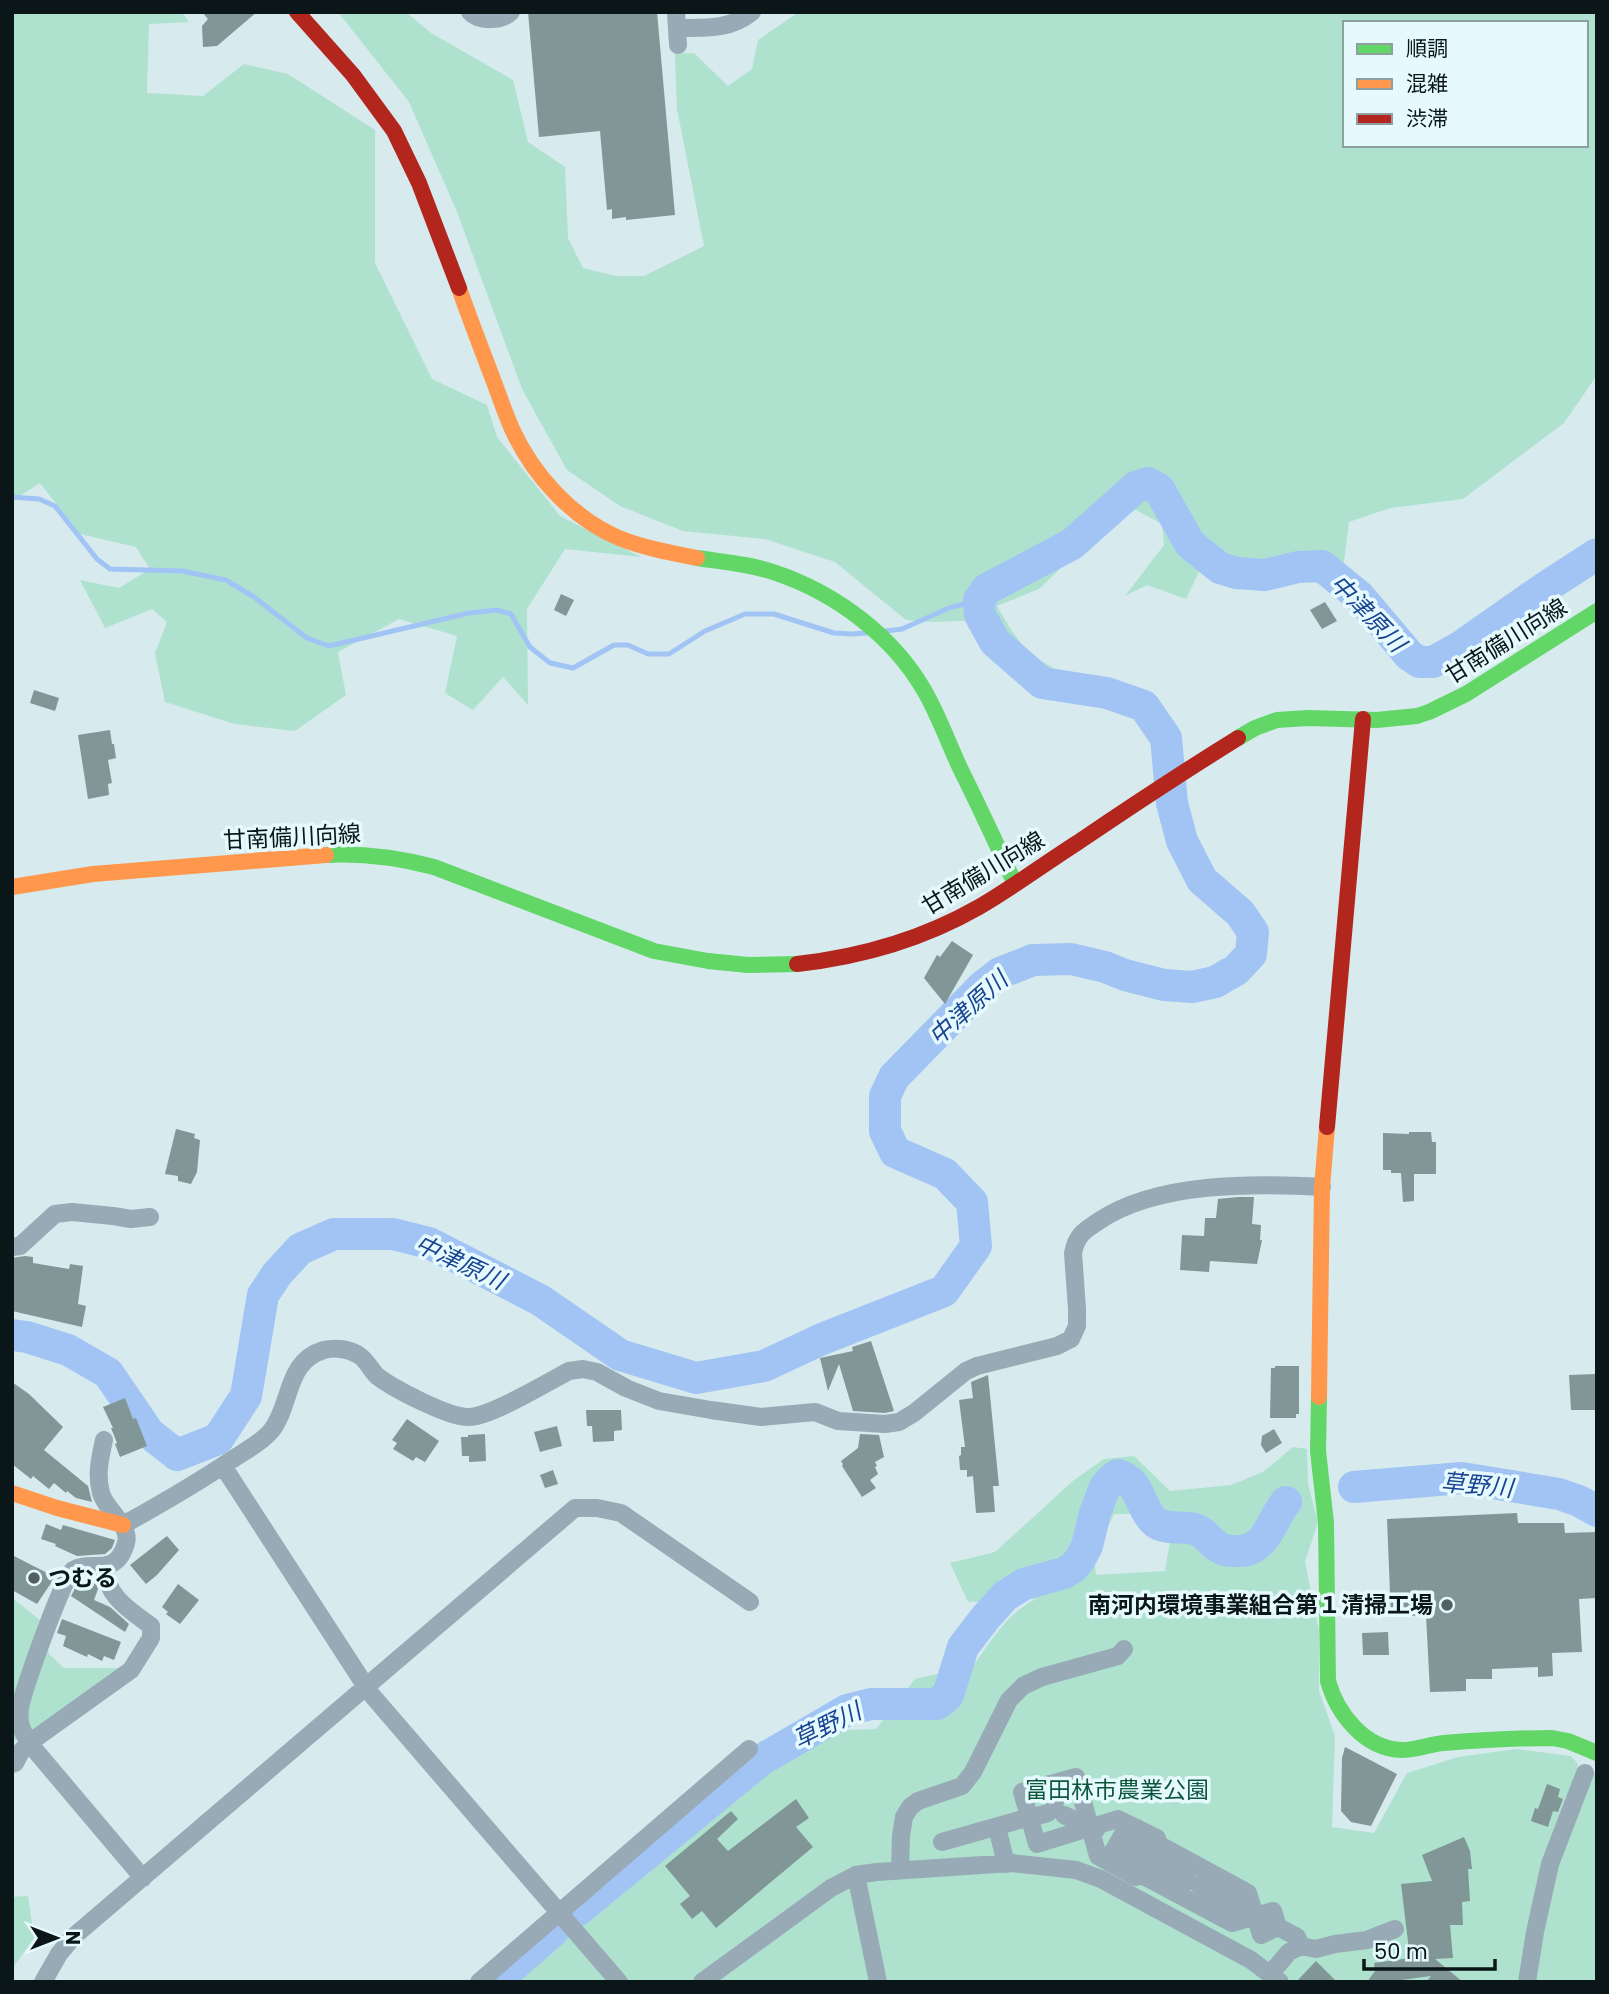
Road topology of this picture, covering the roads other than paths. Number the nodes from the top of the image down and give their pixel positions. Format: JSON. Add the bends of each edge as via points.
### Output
{"nodes":[{"id":1,"x":297,"y":12,"type":"edge"},
{"id":2,"x":470,"y":12,"type":"edge"},
{"id":3,"x":511,"y":12,"type":"edge"},
{"id":4,"x":752,"y":12,"type":"edge"},
{"id":5,"x":677,"y":28,"type":"edge"},
{"id":6,"x":1597,"y":611,"type":"edge"},
{"id":7,"x":1363,"y":719,"type":"junction"},
{"id":8,"x":1015,"y":884,"type":"junction"},
{"id":9,"x":12,"y":887,"type":"edge"},
{"id":10,"x":1322,"y":1187,"type":"junction"},
{"id":11,"x":150,"y":1217,"type":"dead end"},
{"id":12,"x":12,"y":1247,"type":"edge"},
{"id":13,"x":104,"y":1440,"type":"dead end"},
{"id":14,"x":223,"y":1466,"type":"junction"},
{"id":15,"x":12,"y":1493,"type":"edge"},
{"id":16,"x":123,"y":1525,"type":"junction"},
{"id":17,"x":104,"y":1566,"type":"junction"},
{"id":18,"x":750,"y":1602,"type":"dead end"},
{"id":19,"x":1124,"y":1649,"type":"dead end"},
{"id":20,"x":366,"y":1687,"type":"junction"},
{"id":21,"x":16,"y":1708,"type":"edge"},
{"id":22,"x":29,"y":1743,"type":"junction"},
{"id":23,"x":749,"y":1749,"type":"dead end"},
{"id":24,"x":1597,"y":1753,"type":"edge"},
{"id":25,"x":12,"y":1764,"type":"edge"},
{"id":26,"x":1585,"y":1773,"type":"dead end"},
{"id":27,"x":1049,"y":1784,"type":"junction"},
{"id":28,"x":1030,"y":1818,"type":"junction"},
{"id":29,"x":997,"y":1826,"type":"junction"},
{"id":30,"x":1104,"y":1836,"type":"junction"},
{"id":31,"x":942,"y":1842,"type":"dead end"},
{"id":32,"x":1006,"y":1864,"type":"junction"},
{"id":33,"x":900,"y":1870,"type":"junction"},
{"id":34,"x":856,"y":1875,"type":"junction"},
{"id":35,"x":143,"y":1878,"type":"junction"},
{"id":36,"x":1217,"y":1896,"type":"junction"},
{"id":37,"x":560,"y":1912,"type":"junction"},
{"id":38,"x":1395,"y":1930,"type":"dead end"},
{"id":39,"x":1301,"y":1946,"type":"junction"},
{"id":40,"x":1275,"y":1978,"type":"edge"},
{"id":41,"x":43,"y":1982,"type":"edge"},
{"id":42,"x":479,"y":1982,"type":"edge"},
{"id":43,"x":619,"y":1982,"type":"edge"},
{"id":44,"x":702,"y":1982,"type":"edge"},
{"id":45,"x":878,"y":1982,"type":"edge"},
{"id":46,"x":1527,"y":1982,"type":"edge"}],
"edges":[{"from":1,"to":8,"type":"street","via":[[353,75],[394,131],[419,183],[512,430],[541,479],[591,524],[616,537],[671,554],[773,572],[833,599],[877,632],[924,690]]},
{"from":2,"to":3,"type":"street","via":[[479,18],[503,18]]},
{"from":4,"to":5,"type":"street","via":[[725,26]]},
{"from":6,"to":7,"type":"street","name":"甘南備川向線","via":[[1446,705],[1417,716]]},
{"from":7,"to":8,"type":"street","name":"甘南備川向線","via":[[1277,720],[1238,738]]},
{"from":7,"to":10,"type":"street"},
{"from":8,"to":9,"type":"street","name":"甘南備川向線","via":[[909,941],[862,955],[779,965],[719,963],[664,954],[448,872],[380,856],[331,855],[157,869]]},
{"from":10,"to":14,"type":"street","via":[[1190,1191],[1146,1198],[1112,1212],[1075,1241],[1077,1326],[1071,1339],[966,1371],[899,1422],[838,1421],[815,1412],[761,1417],[711,1410],[659,1401],[583,1369],[569,1371],[486,1415],[469,1418],[393,1387],[361,1356],[344,1349],[325,1350],[298,1369],[271,1432]]},
{"from":10,"to":24,"type":"street","via":[[1318,1468],[1326,1523],[1328,1681],[1339,1711],[1359,1733],[1399,1750],[1440,1743],[1552,1738]]},
{"from":11,"to":12,"type":"street","via":[[55,1214],[20,1246]]},
{"from":13,"to":16,"type":"street","via":[[99,1464],[102,1494]]},
{"from":14,"to":16,"type":"street"},
{"from":14,"to":20,"type":"street"},
{"from":15,"to":16,"type":"street"},
{"from":16,"to":17,"type":"street","via":[[127,1533],[121,1553]]},
{"from":17,"to":21,"type":"street","via":[[76,1568],[66,1577]]},
{"from":17,"to":22,"type":"street","via":[[111,1591],[151,1626],[151,1638],[131,1670]]},
{"from":18,"to":20,"type":"street","via":[[621,1513],[575,1508]]},
{"from":19,"to":33,"type":"street","via":[[1118,1656],[1023,1686],[1009,1700],[962,1786],[918,1801],[904,1817]]},
{"from":20,"to":35,"type":"street"},
{"from":20,"to":37,"type":"street"},
{"from":21,"to":22,"type":"street"},
{"from":22,"to":25,"type":"street"},
{"from":22,"to":35,"type":"street"},
{"from":23,"to":37,"type":"street"},
{"from":26,"to":46,"type":"street","via":[[1550,1864]]},
{"from":27,"to":28,"type":"street","via":[[1022,1791]]},
{"from":27,"to":30,"type":"street"},
{"from":27,"to":30,"type":"street","via":[[1076,1777]]},
{"from":28,"to":29,"type":"street"},
{"from":28,"to":30,"type":"street"},
{"from":28,"to":30,"type":"street","via":[[1037,1844]]},
{"from":29,"to":31,"type":"street"},
{"from":29,"to":32,"type":"street"},
{"from":30,"to":36,"type":"street"},
{"from":30,"to":36,"type":"street"},
{"from":32,"to":33,"type":"street"},
{"from":32,"to":40,"type":"street","via":[[1065,1868],[1101,1879],[1251,1960]]},
{"from":33,"to":34,"type":"street"},
{"from":34,"to":44,"type":"street","via":[[831,1888]]},
{"from":34,"to":45,"type":"street"},
{"from":35,"to":41,"type":"street","via":[[73,1937]]},
{"from":36,"to":39,"type":"street","via":[[1297,1937]]},
{"from":37,"to":42,"type":"street"},
{"from":37,"to":43,"type":"street"},
{"from":38,"to":39,"type":"street","via":[[1316,1949]]},
{"from":39,"to":40,"type":"street","via":[[1289,1952]]}]}
